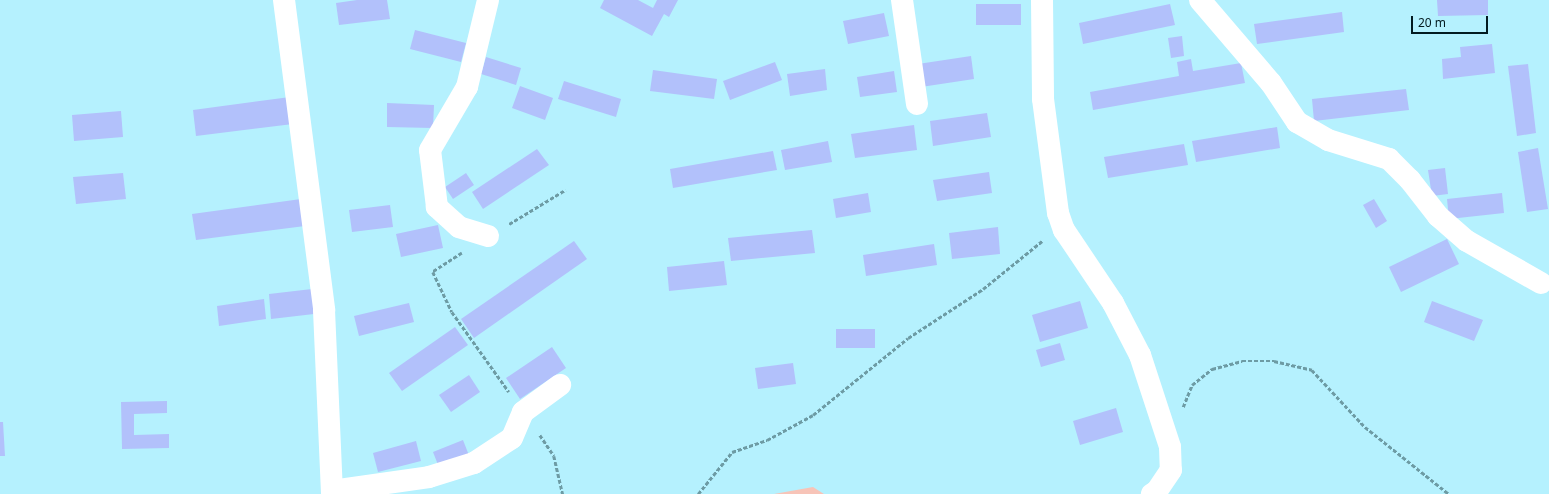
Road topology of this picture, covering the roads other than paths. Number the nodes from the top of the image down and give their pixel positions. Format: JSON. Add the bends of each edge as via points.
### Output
{"nodes":[{"id":1,"x":284,"y":0,"type":"edge"},
{"id":2,"x":488,"y":0,"type":"edge"},
{"id":3,"x":902,"y":0,"type":"edge"},
{"id":4,"x":1042,"y":0,"type":"edge"},
{"id":5,"x":1200,"y":0,"type":"edge"},
{"id":6,"x":917,"y":104,"type":"dead end"},
{"id":7,"x":488,"y":236,"type":"road end"},
{"id":8,"x":1541,"y":283,"type":"dead end"},
{"id":9,"x":560,"y":385,"type":"dead end"},
{"id":10,"x":332,"y":493,"type":"edge"},
{"id":11,"x":1152,"y":494,"type":"edge"}],
"edges":[{"from":1,"to":10,"type":"street","via":[[324,310]]},
{"from":2,"to":7,"type":"street","via":[[467,87],[430,150],[437,207],[459,227]]},
{"from":3,"to":6,"type":"street"},
{"from":4,"to":11,"type":"street","via":[[1043,99],[1058,213],[1064,230],[1113,303],[1140,355],[1170,447],[1171,470],[1157,491]]},
{"from":5,"to":8,"type":"street","via":[[1271,83],[1297,122],[1328,140],[1389,159],[1410,180],[1438,216],[1467,241]]},
{"from":9,"to":10,"type":"street","via":[[523,412],[512,438],[474,463],[429,477]]}]}
